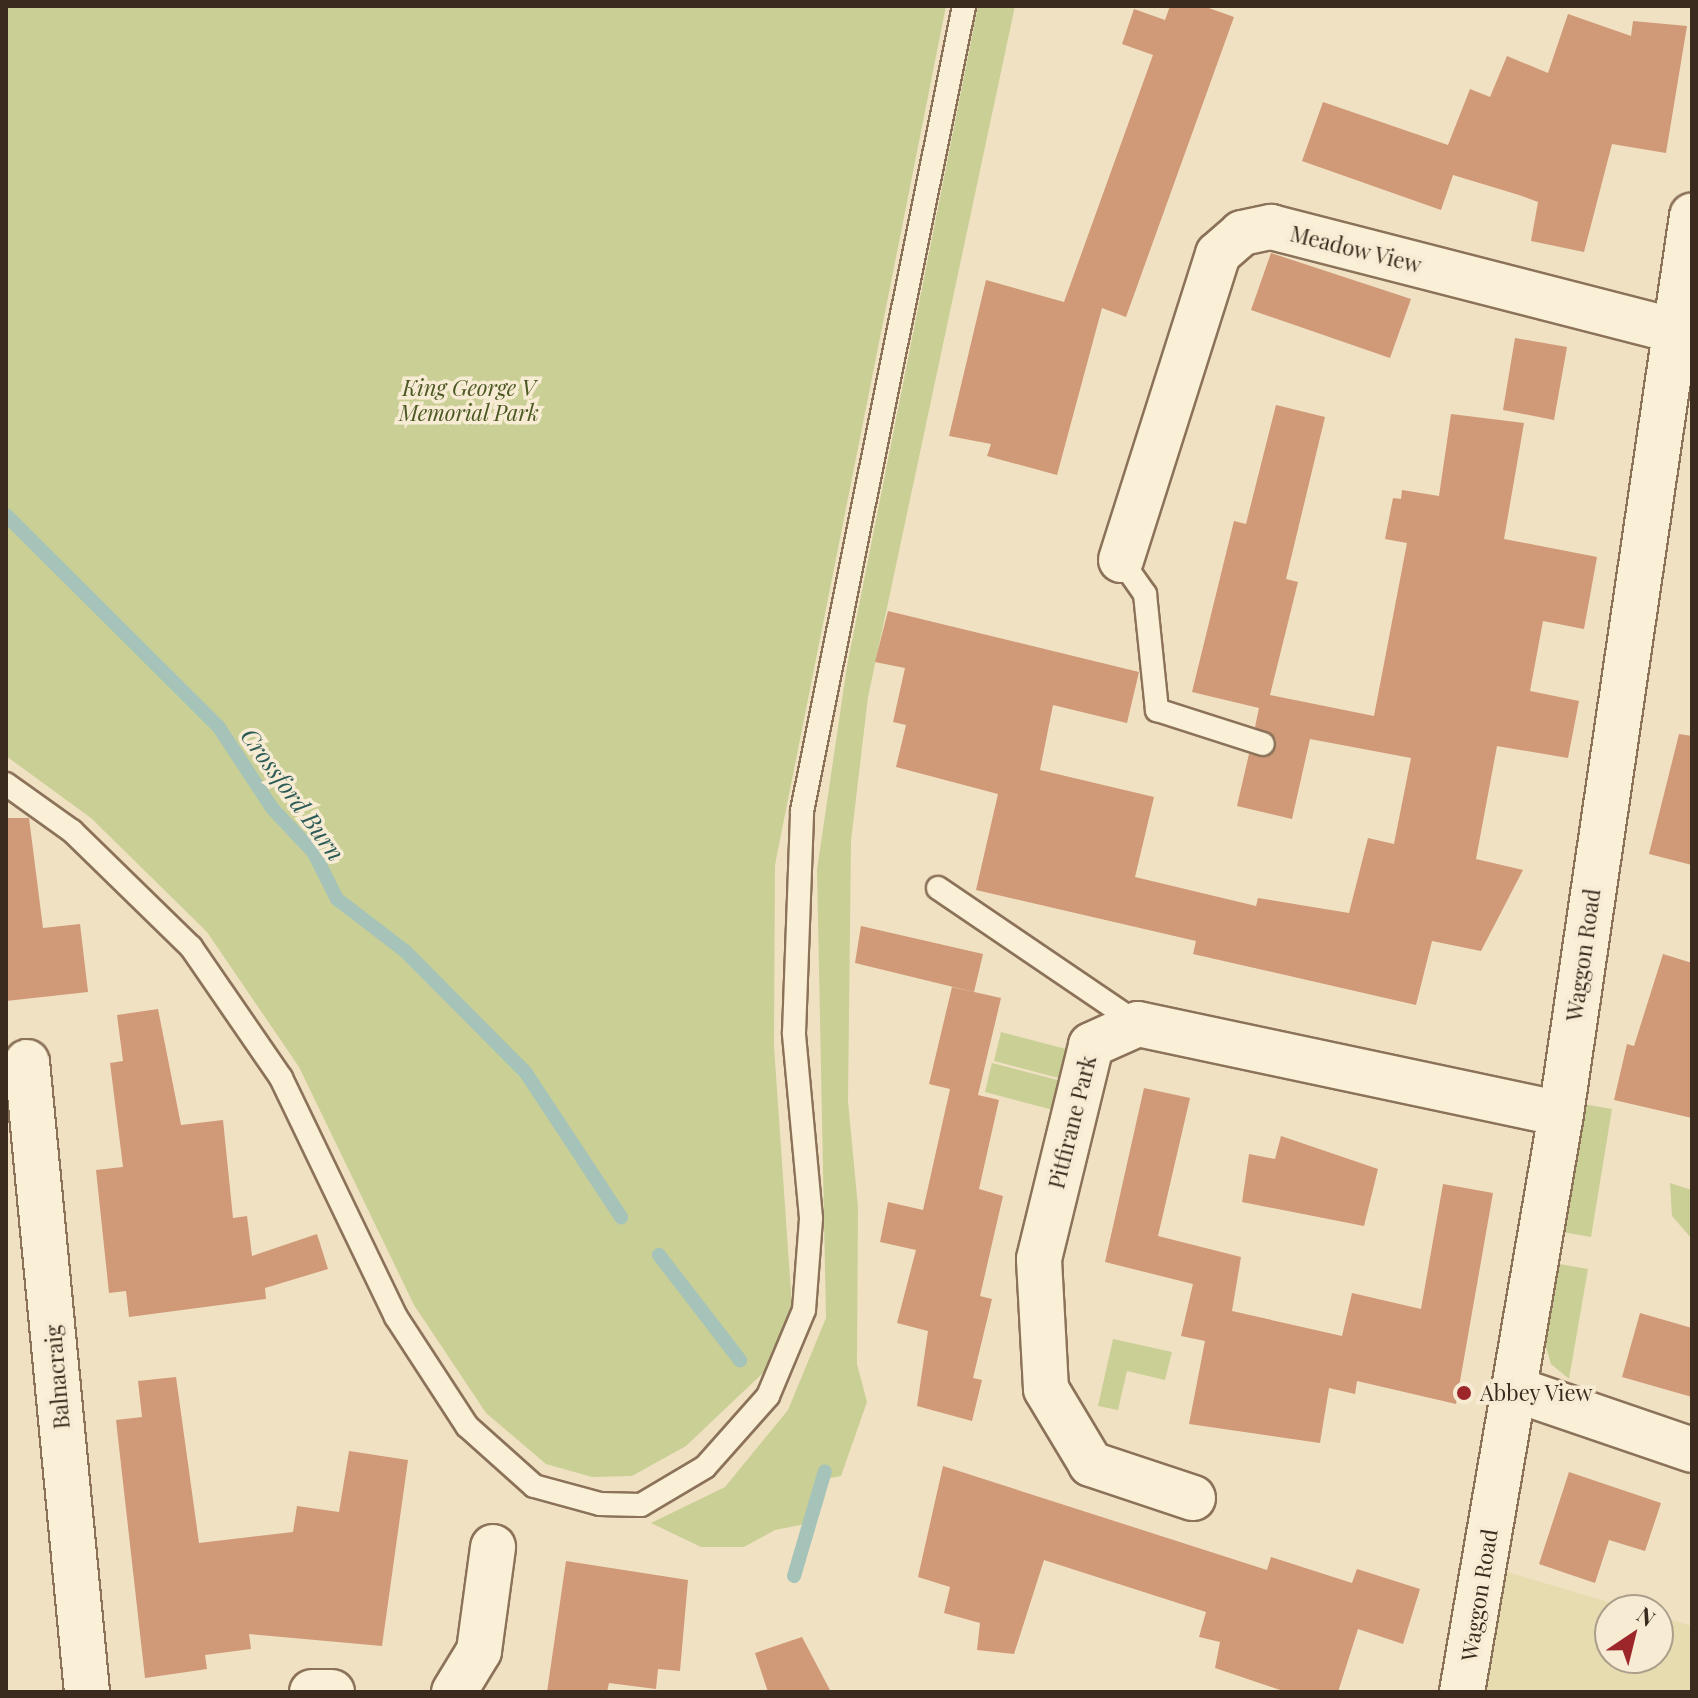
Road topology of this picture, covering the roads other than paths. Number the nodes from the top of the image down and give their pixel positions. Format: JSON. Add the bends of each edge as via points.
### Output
{"nodes":[{"id":1,"x":964,"y":6,"type":"edge"},
{"id":2,"x":1692,"y":216,"type":"edge"},
{"id":3,"x":1672,"y":330,"type":"junction"},
{"id":4,"x":1121,"y":560,"type":"joint"},
{"id":5,"x":1263,"y":744,"type":"dead end"},
{"id":6,"x":6,"y":784,"type":"edge"},
{"id":7,"x":938,"y":888,"type":"dead end"},
{"id":8,"x":1138,"y":1024,"type":"junction"},
{"id":9,"x":27,"y":1062,"type":"dead end"},
{"id":10,"x":1561,"y":1114,"type":"junction"},
{"id":11,"x":1514,"y":1389,"type":"junction"},
{"id":12,"x":1692,"y":1450,"type":"edge"},
{"id":13,"x":1193,"y":1498,"type":"dead end"},
{"id":14,"x":493,"y":1547,"type":"dead end"},
{"id":15,"x":87,"y":1692,"type":"edge"},
{"id":16,"x":312,"y":1692,"type":"edge"},
{"id":17,"x":332,"y":1692,"type":"edge"},
{"id":18,"x":454,"y":1692,"type":"edge"},
{"id":19,"x":1462,"y":1692,"type":"edge"}],
"edges":[{"from":1,"to":6,"type":"lane","via":[[802,811],[794,1033],[811,1218],[804,1310],[768,1396],[705,1467],[641,1505],[600,1504],[534,1486],[467,1426],[396,1317],[281,1078],[191,947],[72,831]]},
{"from":2,"to":3,"type":"street","name":"Waggon Road"},
{"from":3,"to":4,"type":"street","name":"Meadow View","via":[[1271,227],[1242,233],[1218,254]]},
{"from":3,"to":10,"type":"street","name":"Waggon Road"},
{"from":4,"to":5,"type":"lane","via":[[1145,594],[1157,710]]},
{"from":7,"to":8,"type":"lane"},
{"from":8,"to":10,"type":"street"},
{"from":8,"to":13,"type":"street","name":"Pitfirane Park","via":[[1091,1045],[1039,1259],[1046,1389],[1091,1464]]},
{"from":9,"to":15,"type":"street","name":"Balnacraig"},
{"from":10,"to":11,"type":"street","name":"Waggon Road"},
{"from":11,"to":12,"type":"street"},
{"from":11,"to":19,"type":"street","name":"Waggon Road"},
{"from":14,"to":18,"type":"street","via":[[479,1651]]},
{"from":16,"to":17,"type":"street"}]}
